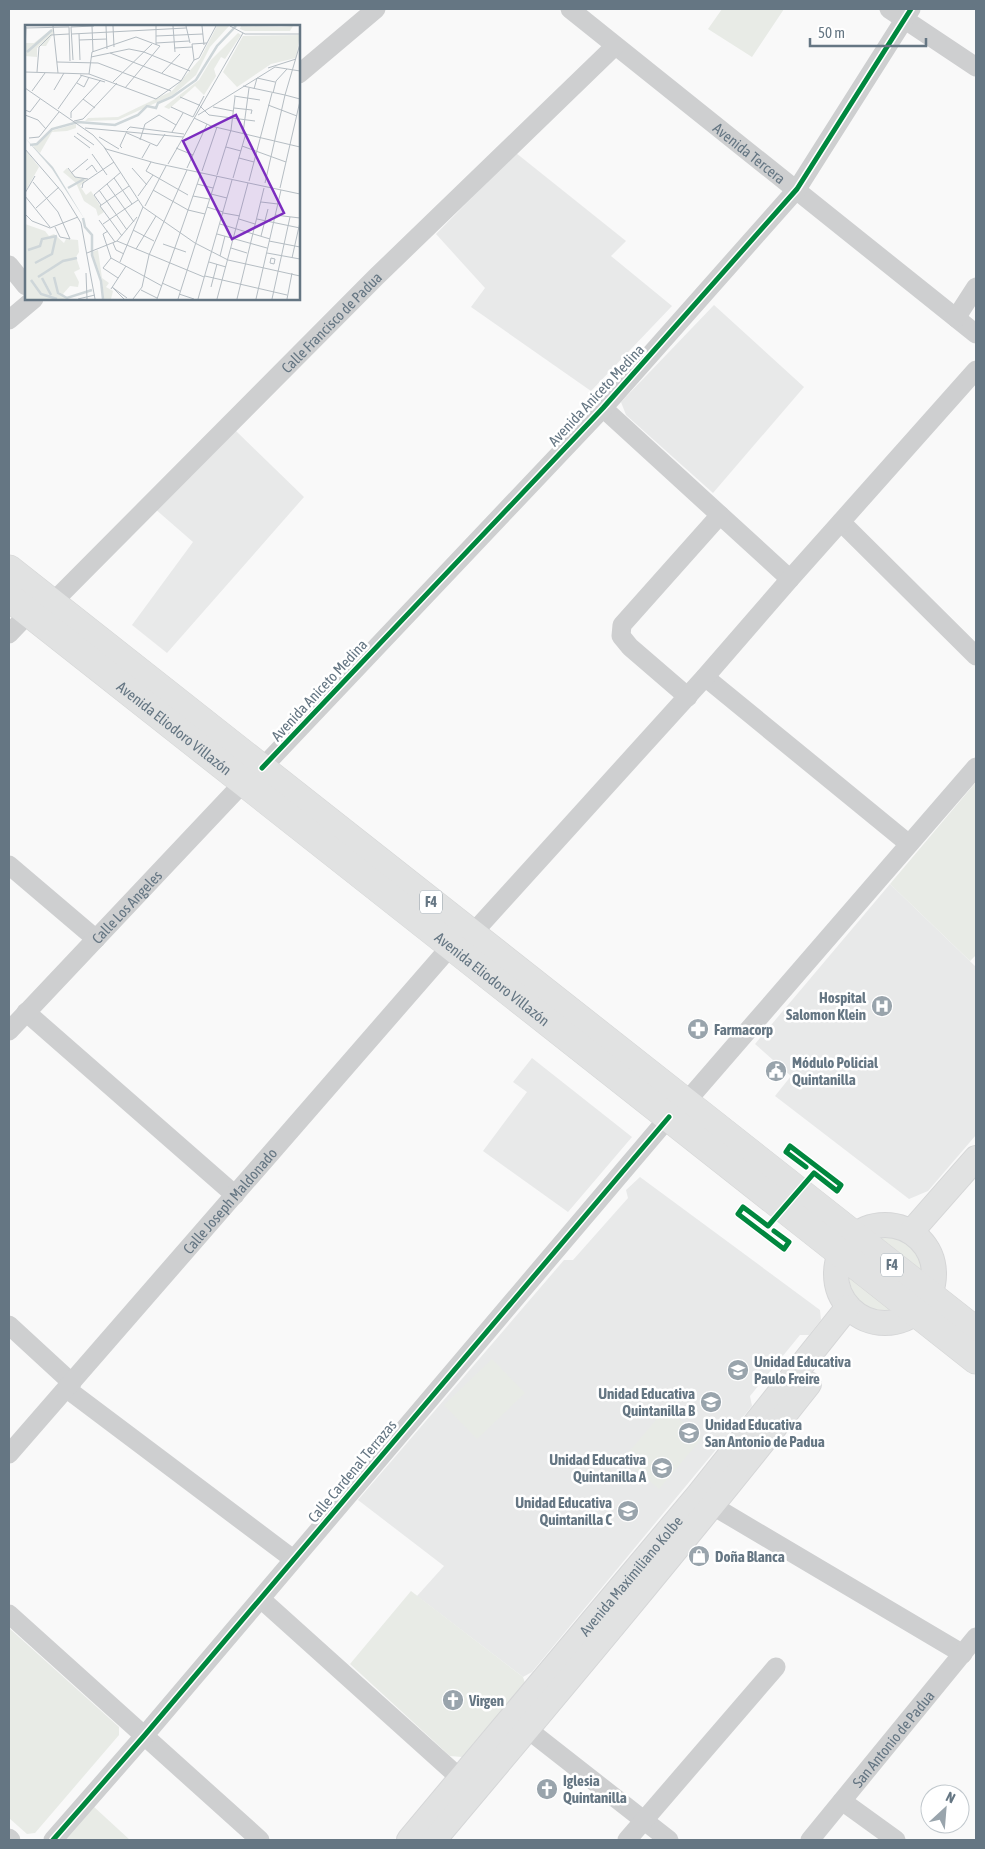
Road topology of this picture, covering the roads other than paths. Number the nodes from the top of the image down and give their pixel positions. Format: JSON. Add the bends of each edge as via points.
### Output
{"nodes":[{"id":1,"x":376,"y":9,"type":"edge"},
{"id":2,"x":570,"y":9,"type":"edge"},
{"id":3,"x":902,"y":12,"type":"edge"},
{"id":4,"x":615,"y":46,"type":"junction"},
{"id":5,"x":976,"y":67,"type":"edge"},
{"id":6,"x":300,"y":73,"type":"edge"},
{"id":7,"x":797,"y":189,"type":"junction"},
{"id":8,"x":9,"y":265,"type":"edge"},
{"id":9,"x":25,"y":285,"type":"edge"},
{"id":10,"x":976,"y":287,"type":"edge"},
{"id":11,"x":33,"y":300,"type":"edge"},
{"id":12,"x":956,"y":318,"type":"junction"},
{"id":13,"x":9,"y":320,"type":"edge"},
{"id":14,"x":976,"y":334,"type":"edge"},
{"id":15,"x":976,"y":370,"type":"edge"},
{"id":16,"x":603,"y":408,"type":"junction"},
{"id":17,"x":720,"y":515,"type":"junction"},
{"id":18,"x":842,"y":522,"type":"junction"},
{"id":19,"x":9,"y":569,"type":"edge"},
{"id":20,"x":790,"y":579,"type":"junction"},
{"id":21,"x":30,"y":605,"type":"edge"},
{"id":22,"x":9,"y":634,"type":"edge"},
{"id":23,"x":976,"y":656,"type":"edge"},
{"id":24,"x":705,"y":678,"type":"junction"},
{"id":25,"x":688,"y":697,"type":"junction"},
{"id":26,"x":976,"y":767,"type":"edge"},
{"id":27,"x":253,"y":775,"type":"junction"},
{"id":28,"x":910,"y":844,"type":"junction"},
{"id":29,"x":9,"y":864,"type":"edge"},
{"id":30,"x":96,"y":939,"type":"junction"},
{"id":31,"x":462,"y":940,"type":"junction"},
{"id":32,"x":26,"y":1012,"type":"junction"},
{"id":33,"x":9,"y":1030,"type":"edge"},
{"id":34,"x":677,"y":1110,"type":"junction"},
{"id":35,"x":976,"y":1158,"type":"edge"},
{"id":36,"x":976,"y":1181,"type":"edge"},
{"id":37,"x":236,"y":1195,"type":"junction"},
{"id":38,"x":917,"y":1237,"type":"junction"},
{"id":39,"x":847,"y":1244,"type":"junction"},
{"id":40,"x":924,"y":1304,"type":"junction"},
{"id":41,"x":855,"y":1312,"type":"junction"},
{"id":42,"x":9,"y":1324,"type":"edge"},
{"id":43,"x":976,"y":1331,"type":"edge"},
{"id":44,"x":976,"y":1360,"type":"edge"},
{"id":45,"x":69,"y":1386,"type":"junction"},
{"id":46,"x":9,"y":1454,"type":"edge"},
{"id":47,"x":713,"y":1506,"type":"junction"},
{"id":48,"x":293,"y":1559,"type":"junction"},
{"id":49,"x":260,"y":1599,"type":"junction"},
{"id":50,"x":9,"y":1614,"type":"edge"},
{"id":51,"x":976,"y":1637,"type":"edge"},
{"id":52,"x":963,"y":1654,"type":"junction"},
{"id":53,"x":776,"y":1667,"type":"dead end"},
{"id":54,"x":520,"y":1724,"type":"junction"},
{"id":55,"x":144,"y":1736,"type":"junction"},
{"id":56,"x":468,"y":1785,"type":"junction"},
{"id":57,"x":842,"y":1801,"type":"junction"},
{"id":58,"x":643,"y":1821,"type":"junction"},
{"id":59,"x":53,"y":1840,"type":"edge"},
{"id":60,"x":260,"y":1840,"type":"edge"},
{"id":61,"x":409,"y":1840,"type":"edge"},
{"id":62,"x":434,"y":1840,"type":"edge"},
{"id":63,"x":627,"y":1840,"type":"edge"},
{"id":64,"x":669,"y":1840,"type":"edge"},
{"id":65,"x":810,"y":1840,"type":"edge"},
{"id":66,"x":896,"y":1840,"type":"edge"}],
"edges":[{"from":1,"to":6,"type":"street"},
{"from":2,"to":4,"type":"street","name":"Avenida Tercera"},
{"from":3,"to":5,"type":"street"},
{"from":3,"to":7,"type":"street","name":"Avenida Aniceto Medina"},
{"from":4,"to":7,"type":"street","name":"Avenida Tercera"},
{"from":4,"to":21,"type":"street","name":"Calle Francisco de Padua"},
{"from":7,"to":12,"type":"street","name":"Avenida Tercera"},
{"from":7,"to":16,"type":"street","name":"Avenida Aniceto Medina"},
{"from":8,"to":9,"type":"street"},
{"from":10,"to":12,"type":"street"},
{"from":11,"to":13,"type":"street"},
{"from":12,"to":14,"type":"street","name":"Avenida Tercera"},
{"from":15,"to":18,"type":"street","name":"Calle Joseph Maldonado"},
{"from":16,"to":17,"type":"street"},
{"from":16,"to":27,"type":"street","name":"Avenida Aniceto Medina"},
{"from":17,"to":20,"type":"street"},
{"from":17,"to":25,"type":"street","via":[[622,625],[620,636]]},
{"from":18,"to":20,"type":"street","name":"Calle Joseph Maldonado"},
{"from":18,"to":23,"type":"street"},
{"from":19,"to":21,"type":"highway","name":"Avenida Eliodoro Villazón","number":"F4"},
{"from":20,"to":24,"type":"street","name":"Calle Joseph Maldonado"},
{"from":21,"to":22,"type":"street","name":"Calle Francisco de Padua"},
{"from":21,"to":27,"type":"highway","name":"Avenida Eliodoro Villazón","number":"F4"},
{"from":24,"to":25,"type":"street","name":"Calle Joseph Maldonado"},
{"from":24,"to":28,"type":"street"},
{"from":25,"to":31,"type":"street","name":"Calle Joseph Maldonado"},
{"from":26,"to":28,"type":"street","name":"Calle Cardenal Terrazas"},
{"from":27,"to":30,"type":"street","name":"Calle Los Angeles"},
{"from":27,"to":31,"type":"highway","name":"Avenida Eliodoro Villazón","number":"F4"},
{"from":28,"to":34,"type":"street","name":"Calle Cardenal Terrazas"},
{"from":29,"to":30,"type":"street"},
{"from":30,"to":32,"type":"street","name":"Calle Los Angeles"},
{"from":31,"to":34,"type":"highway","name":"Avenida Eliodoro Villazón","number":"F4"},
{"from":31,"to":37,"type":"street","name":"Calle Joseph Maldonado"},
{"from":32,"to":33,"type":"street","name":"Calle Los Angeles"},
{"from":32,"to":37,"type":"street"},
{"from":34,"to":39,"type":"highway","name":"Avenida Eliodoro Villazón","number":"F4"},
{"from":34,"to":48,"type":"street","name":"Calle Cardenal Terrazas"},
{"from":35,"to":38,"type":"main road"},
{"from":36,"to":38,"type":"main road"},
{"from":37,"to":45,"type":"street","name":"Calle Joseph Maldonado"},
{"from":38,"to":39,"type":"main road","via":[[897,1226],[881,1225],[867,1228]]},
{"from":38,"to":40,"type":"main road","via":[[930,1253],[934,1265],[935,1281]]},
{"from":39,"to":40,"type":"highway","name":"Avenida Eliodoro Villazón","number":"F4"},
{"from":39,"to":41,"type":"main road","via":[[836,1271],[837,1287]]},
{"from":40,"to":41,"type":"main road","via":[[909,1318],[893,1324],[871,1322]]},
{"from":40,"to":43,"type":"highway","name":"Avenida Eliodoro Villazón","number":"F4"},
{"from":40,"to":44,"type":"highway","name":"Avenida Eliodoro Villazón","number":"F4"},
{"from":41,"to":47,"type":"main road","name":"Avenida Maximiliano Kolbe"},
{"from":41,"to":54,"type":"main road","name":"Avenida Maximiliano Kolbe","via":[[698,1495]]},
{"from":42,"to":45,"type":"street"},
{"from":45,"to":46,"type":"street","name":"Calle Joseph Maldonado"},
{"from":45,"to":48,"type":"street"},
{"from":47,"to":52,"type":"street"},
{"from":47,"to":54,"type":"main road","name":"Avenida Maximiliano Kolbe"},
{"from":48,"to":49,"type":"street","name":"Calle Cardenal Terrazas"},
{"from":49,"to":55,"type":"street","name":"Calle Cardenal Terrazas"},
{"from":49,"to":56,"type":"street"},
{"from":50,"to":55,"type":"street"},
{"from":51,"to":52,"type":"street","name":"San Antonio de Padua"},
{"from":52,"to":57,"type":"street","name":"San Antonio de Padua"},
{"from":53,"to":58,"type":"street"},
{"from":54,"to":56,"type":"main road","name":"Avenida Maximiliano Kolbe"},
{"from":54,"to":58,"type":"street"},
{"from":55,"to":59,"type":"street","name":"Calle Cardenal Terrazas"},
{"from":55,"to":60,"type":"street"},
{"from":56,"to":61,"type":"main road","name":"Avenida Maximiliano Kolbe"},
{"from":56,"to":62,"type":"main road","name":"Avenida Maximiliano Kolbe"},
{"from":57,"to":65,"type":"street","name":"San Antonio de Padua"},
{"from":57,"to":66,"type":"street"},
{"from":58,"to":63,"type":"street"},
{"from":58,"to":64,"type":"street"}]}
